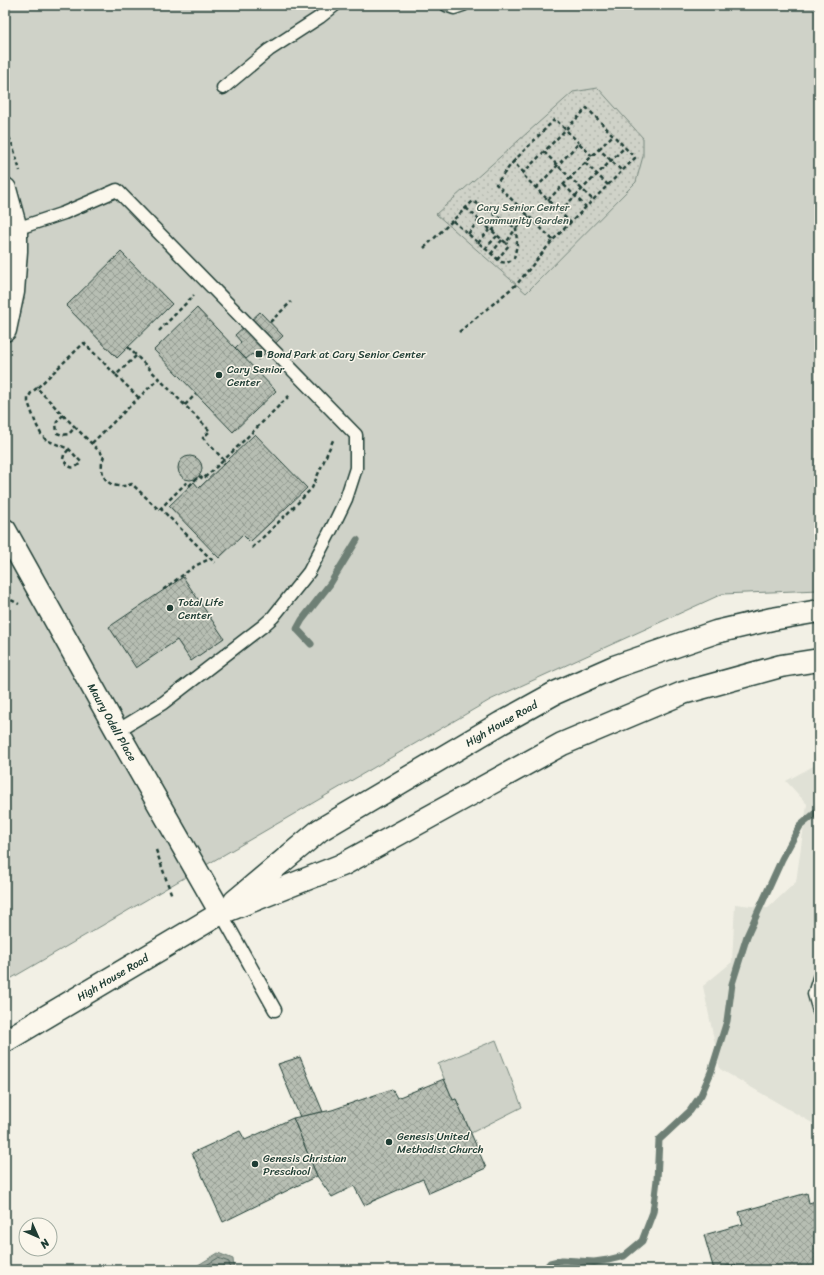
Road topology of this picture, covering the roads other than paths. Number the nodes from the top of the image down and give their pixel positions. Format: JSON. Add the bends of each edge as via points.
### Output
{"nodes":[{"id":1,"x":335,"y":5,"type":"edge"},
{"id":2,"x":446,"y":5,"type":"edge"},
{"id":3,"x":463,"y":5,"type":"edge"},
{"id":4,"x":223,"y":88,"type":"dead end"},
{"id":5,"x":5,"y":189,"type":"edge"},
{"id":6,"x":16,"y":229,"type":"junction"},
{"id":7,"x":5,"y":330,"type":"edge"},
{"id":8,"x":5,"y":530,"type":"edge"},
{"id":9,"x":819,"y":611,"type":"edge"},
{"id":10,"x":819,"y":660,"type":"edge"},
{"id":11,"x":116,"y":731,"type":"junction"},
{"id":12,"x":221,"y":913,"type":"junction"},
{"id":13,"x":819,"y":978,"type":"edge"},
{"id":14,"x":275,"y":1010,"type":"dead end"},
{"id":15,"x":819,"y":1011,"type":"edge"},
{"id":16,"x":5,"y":1041,"type":"edge"}],
"edges":[{"from":1,"to":4,"type":"lane","via":[[269,50]]},
{"from":2,"to":3,"type":"lane","via":[[454,8]]},
{"from":5,"to":6,"type":"main road"},
{"from":6,"to":7,"type":"main road","via":[[13,292]]},
{"from":6,"to":11,"type":"lane","via":[[64,213],[117,190],[356,435],[356,468],[346,499],[309,572],[273,617],[163,703]]},
{"from":8,"to":11,"type":"main road","name":"Maury Odell Place"},
{"from":9,"to":12,"type":"main road","name":"High House Road","via":[[716,632],[614,667],[555,693],[501,722],[320,830]]},
{"from":10,"to":12,"type":"main road","name":"High House Road","via":[[781,666],[682,694],[562,744],[342,865]]},
{"from":11,"to":12,"type":"main road","name":"Maury Odell Place"},
{"from":12,"to":14,"type":"lane"},
{"from":12,"to":16,"type":"main road","name":"High House Road"},
{"from":13,"to":15,"type":"lane","via":[[814,994]]}]}
